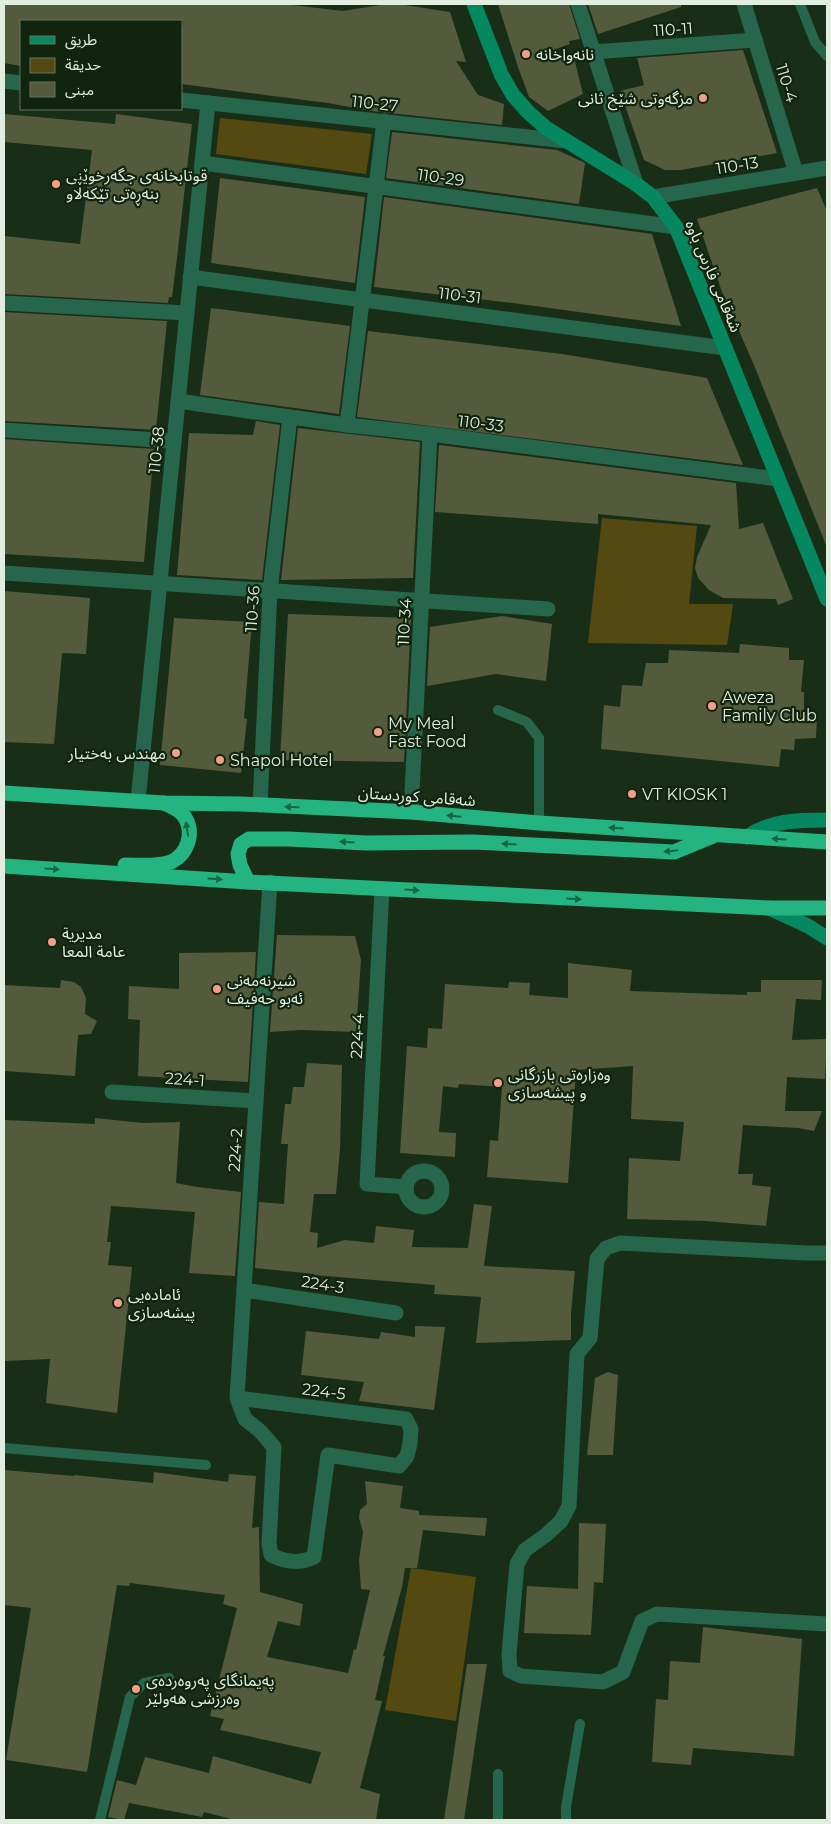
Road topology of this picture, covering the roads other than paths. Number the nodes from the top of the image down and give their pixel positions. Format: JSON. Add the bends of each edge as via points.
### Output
{"nodes":[{"id":1,"x":474,"y":4,"type":"edge"},
{"id":2,"x":578,"y":4,"type":"edge"},
{"id":3,"x":744,"y":4,"type":"edge"},
{"id":4,"x":800,"y":4,"type":"edge"},
{"id":5,"x":755,"y":40,"type":"junction"},
{"id":6,"x":593,"y":52,"type":"junction"},
{"id":7,"x":827,"y":56,"type":"edge"},
{"id":8,"x":4,"y":81,"type":"edge"},
{"id":9,"x":20,"y":83,"type":"edge"},
{"id":10,"x":182,"y":100,"type":"edge"},
{"id":11,"x":208,"y":103,"type":"junction"},
{"id":12,"x":384,"y":122,"type":"junction"},
{"id":13,"x":566,"y":141,"type":"junction"},
{"id":14,"x":202,"y":163,"type":"junction"},
{"id":15,"x":827,"y":168,"type":"edge"},
{"id":16,"x":796,"y":173,"type":"junction"},
{"id":17,"x":636,"y":184,"type":"junction"},
{"id":18,"x":376,"y":186,"type":"junction"},
{"id":19,"x":652,"y":197,"type":"junction"},
{"id":20,"x":676,"y":227,"type":"junction"},
{"id":21,"x":190,"y":277,"type":"junction"},
{"id":22,"x":362,"y":300,"type":"junction"},
{"id":23,"x":4,"y":303,"type":"edge"},
{"id":24,"x":187,"y":313,"type":"junction"},
{"id":25,"x":726,"y":348,"type":"junction"},
{"id":26,"x":178,"y":400,"type":"junction"},
{"id":27,"x":290,"y":417,"type":"junction"},
{"id":28,"x":347,"y":426,"type":"junction"},
{"id":29,"x":4,"y":430,"type":"edge"},
{"id":30,"x":430,"y":434,"type":"junction"},
{"id":31,"x":174,"y":441,"type":"junction"},
{"id":32,"x":778,"y":479,"type":"junction"},
{"id":33,"x":4,"y":574,"type":"edge"},
{"id":34,"x":160,"y":584,"type":"junction"},
{"id":35,"x":270,"y":591,"type":"junction"},
{"id":36,"x":827,"y":599,"type":"edge"},
{"id":37,"x":423,"y":601,"type":"junction"},
{"id":38,"x":548,"y":609,"type":"dead end"},
{"id":39,"x":498,"y":710,"type":"dead end"},
{"id":40,"x":4,"y":793,"type":"edge"},
{"id":41,"x":138,"y":801,"type":"junction"},
{"id":42,"x":164,"y":803,"type":"junction"},
{"id":43,"x":260,"y":805,"type":"junction"},
{"id":44,"x":411,"y":812,"type":"junction"},
{"id":45,"x":827,"y":820,"type":"edge"},
{"id":46,"x":540,"y":823,"type":"junction"},
{"id":47,"x":717,"y":835,"type":"junction"},
{"id":48,"x":747,"y":837,"type":"junction"},
{"id":49,"x":827,"y":842,"type":"edge"},
{"id":50,"x":4,"y":866,"type":"edge"},
{"id":51,"x":94,"y":872,"type":"junction"},
{"id":52,"x":248,"y":882,"type":"junction"},
{"id":53,"x":270,"y":882,"type":"junction"},
{"id":54,"x":382,"y":889,"type":"junction"},
{"id":55,"x":769,"y":908,"type":"junction"},
{"id":56,"x":827,"y":908,"type":"edge"},
{"id":57,"x":827,"y":938,"type":"edge"},
{"id":58,"x":112,"y":1092,"type":"dead end"},
{"id":59,"x":256,"y":1100,"type":"junction"},
{"id":60,"x":406,"y":1187,"type":"dead end"},
{"id":61,"x":827,"y":1252,"type":"edge"},
{"id":62,"x":244,"y":1290,"type":"junction"},
{"id":63,"x":396,"y":1313,"type":"dead end"},
{"id":64,"x":237,"y":1398,"type":"junction"},
{"id":65,"x":406,"y":1420,"type":"joint"},
{"id":66,"x":4,"y":1448,"type":"edge"},
{"id":67,"x":206,"y":1465,"type":"dead end"},
{"id":68,"x":827,"y":1624,"type":"edge"},
{"id":69,"x":169,"y":1678,"type":"dead end"},
{"id":70,"x":580,"y":1724,"type":"dead end"},
{"id":71,"x":498,"y":1774,"type":"dead end"},
{"id":72,"x":100,"y":1820,"type":"edge"},
{"id":73,"x":498,"y":1820,"type":"edge"},
{"id":74,"x":566,"y":1820,"type":"edge"}],
"edges":[{"from":1,"to":13,"type":"street","name":"شەقامی فارس باوە","via":[[501,74],[513,95],[534,118]]},
{"from":2,"to":6,"type":"street"},
{"from":3,"to":5,"type":"street","name":"110-4"},
{"from":4,"to":7,"type":"lane","via":[[815,42]]},
{"from":5,"to":6,"type":"street","name":"110-11"},
{"from":5,"to":16,"type":"street","name":"110-4"},
{"from":6,"to":17,"type":"street"},
{"from":8,"to":9,"type":"street"},
{"from":10,"to":11,"type":"street","name":"110-27"},
{"from":11,"to":12,"type":"street","name":"110-27"},
{"from":11,"to":14,"type":"street","name":"110-38"},
{"from":12,"to":13,"type":"street","name":"110-27"},
{"from":12,"to":18,"type":"street"},
{"from":13,"to":17,"type":"street","name":"شەقامی فارس باوە"},
{"from":14,"to":18,"type":"street","name":"110-29"},
{"from":14,"to":21,"type":"street","name":"110-38"},
{"from":15,"to":16,"type":"street","name":"110-13"},
{"from":16,"to":19,"type":"street","name":"110-13"},
{"from":17,"to":19,"type":"street","name":"شەقامی فارس باوە"},
{"from":18,"to":20,"type":"street","name":"110-29"},
{"from":18,"to":22,"type":"street"},
{"from":19,"to":20,"type":"street","name":"شەقامی فارس باوە"},
{"from":20,"to":25,"type":"street","name":"شەقامی فارس باوە"},
{"from":21,"to":22,"type":"street","name":"110-31"},
{"from":21,"to":24,"type":"street","name":"110-38"},
{"from":22,"to":25,"type":"street","name":"110-31"},
{"from":22,"to":28,"type":"street"},
{"from":23,"to":24,"type":"street"},
{"from":24,"to":26,"type":"street","name":"110-38"},
{"from":25,"to":32,"type":"street","name":"شەقامی فارس باوە"},
{"from":26,"to":27,"type":"street","name":"110-33"},
{"from":26,"to":31,"type":"street","name":"110-38"},
{"from":27,"to":28,"type":"street","name":"110-33"},
{"from":27,"to":35,"type":"street","name":"110-36"},
{"from":28,"to":30,"type":"street","name":"110-33"},
{"from":29,"to":31,"type":"street"},
{"from":30,"to":32,"type":"street","name":"110-33"},
{"from":30,"to":37,"type":"street","name":"110-34"},
{"from":31,"to":34,"type":"street","name":"110-38"},
{"from":32,"to":36,"type":"street","name":"شەقامی فارس باوە"},
{"from":33,"to":34,"type":"street"},
{"from":34,"to":35,"type":"street"},
{"from":34,"to":41,"type":"street","name":"110-38"},
{"from":35,"to":37,"type":"street"},
{"from":35,"to":43,"type":"street","name":"110-36"},
{"from":37,"to":38,"type":"street"},
{"from":37,"to":44,"type":"street","name":"110-34"},
{"from":39,"to":46,"type":"lane","via":[[527,722],[539,738]]},
{"from":40,"to":41,"type":"highway","name":"شەقامی کوردستان"},
{"from":41,"to":42,"type":"highway","name":"شەقامی کوردستان"},
{"from":42,"to":43,"type":"highway","name":"شەقامی کوردستان"},
{"from":51,"to":42,"type":"highway","one_way":true,"via":[[108,866],[160,864],[178,858],[188,842],[188,823],[176,809]]},
{"from":44,"to":43,"type":"highway","name":"شەقامی کوردستان","one_way":true},
{"from":46,"to":44,"type":"highway","name":"شەقامی کوردستان","one_way":true},
{"from":45,"to":48,"type":"street","via":[[778,822]]},
{"from":47,"to":46,"type":"highway","name":"شەقامی کوردستان","one_way":true},
{"from":47,"to":48,"type":"highway","name":"شەقامی کوردستان"},
{"from":47,"to":52,"type":"highway","one_way":true,"via":[[674,852],[473,842],[249,839],[241,844],[238,854]]},
{"from":49,"to":48,"type":"highway","name":"شەقامی کوردستان","one_way":true},
{"from":50,"to":51,"type":"highway","one_way":true},
{"from":51,"to":52,"type":"highway","one_way":true},
{"from":52,"to":53,"type":"highway"},
{"from":53,"to":54,"type":"highway"},
{"from":53,"to":59,"type":"street","name":"224-2"},
{"from":54,"to":55,"type":"highway","one_way":true},
{"from":54,"to":60,"type":"street","name":"224-4","via":[[367,1184]]},
{"from":55,"to":56,"type":"highway"},
{"from":55,"to":57,"type":"street"},
{"from":58,"to":59,"type":"street","name":"224-1"},
{"from":59,"to":62,"type":"street","name":"224-2"},
{"from":61,"to":68,"type":"street","via":[[620,1243],[606,1248],[598,1259],[590,1338],[577,1354],[569,1506],[561,1521],[525,1550],[517,1564],[510,1671],[521,1676],[603,1682],[623,1672],[642,1621],[657,1614]]},
{"from":62,"to":63,"type":"street","name":"224-3"},
{"from":62,"to":64,"type":"street","name":"224-2"},
{"from":64,"to":65,"type":"street","name":"224-5"},
{"from":64,"to":65,"type":"street","name":"224-2","via":[[245,1419],[274,1447],[269,1544],[271,1556],[281,1560],[304,1562],[314,1557],[328,1455],[398,1466],[407,1456],[410,1444],[411,1429]]},
{"from":66,"to":67,"type":"lane"},
{"from":69,"to":72,"type":"lane","via":[[144,1683],[130,1697]]},
{"from":70,"to":74,"type":"lane"},
{"from":71,"to":73,"type":"lane"}]}
